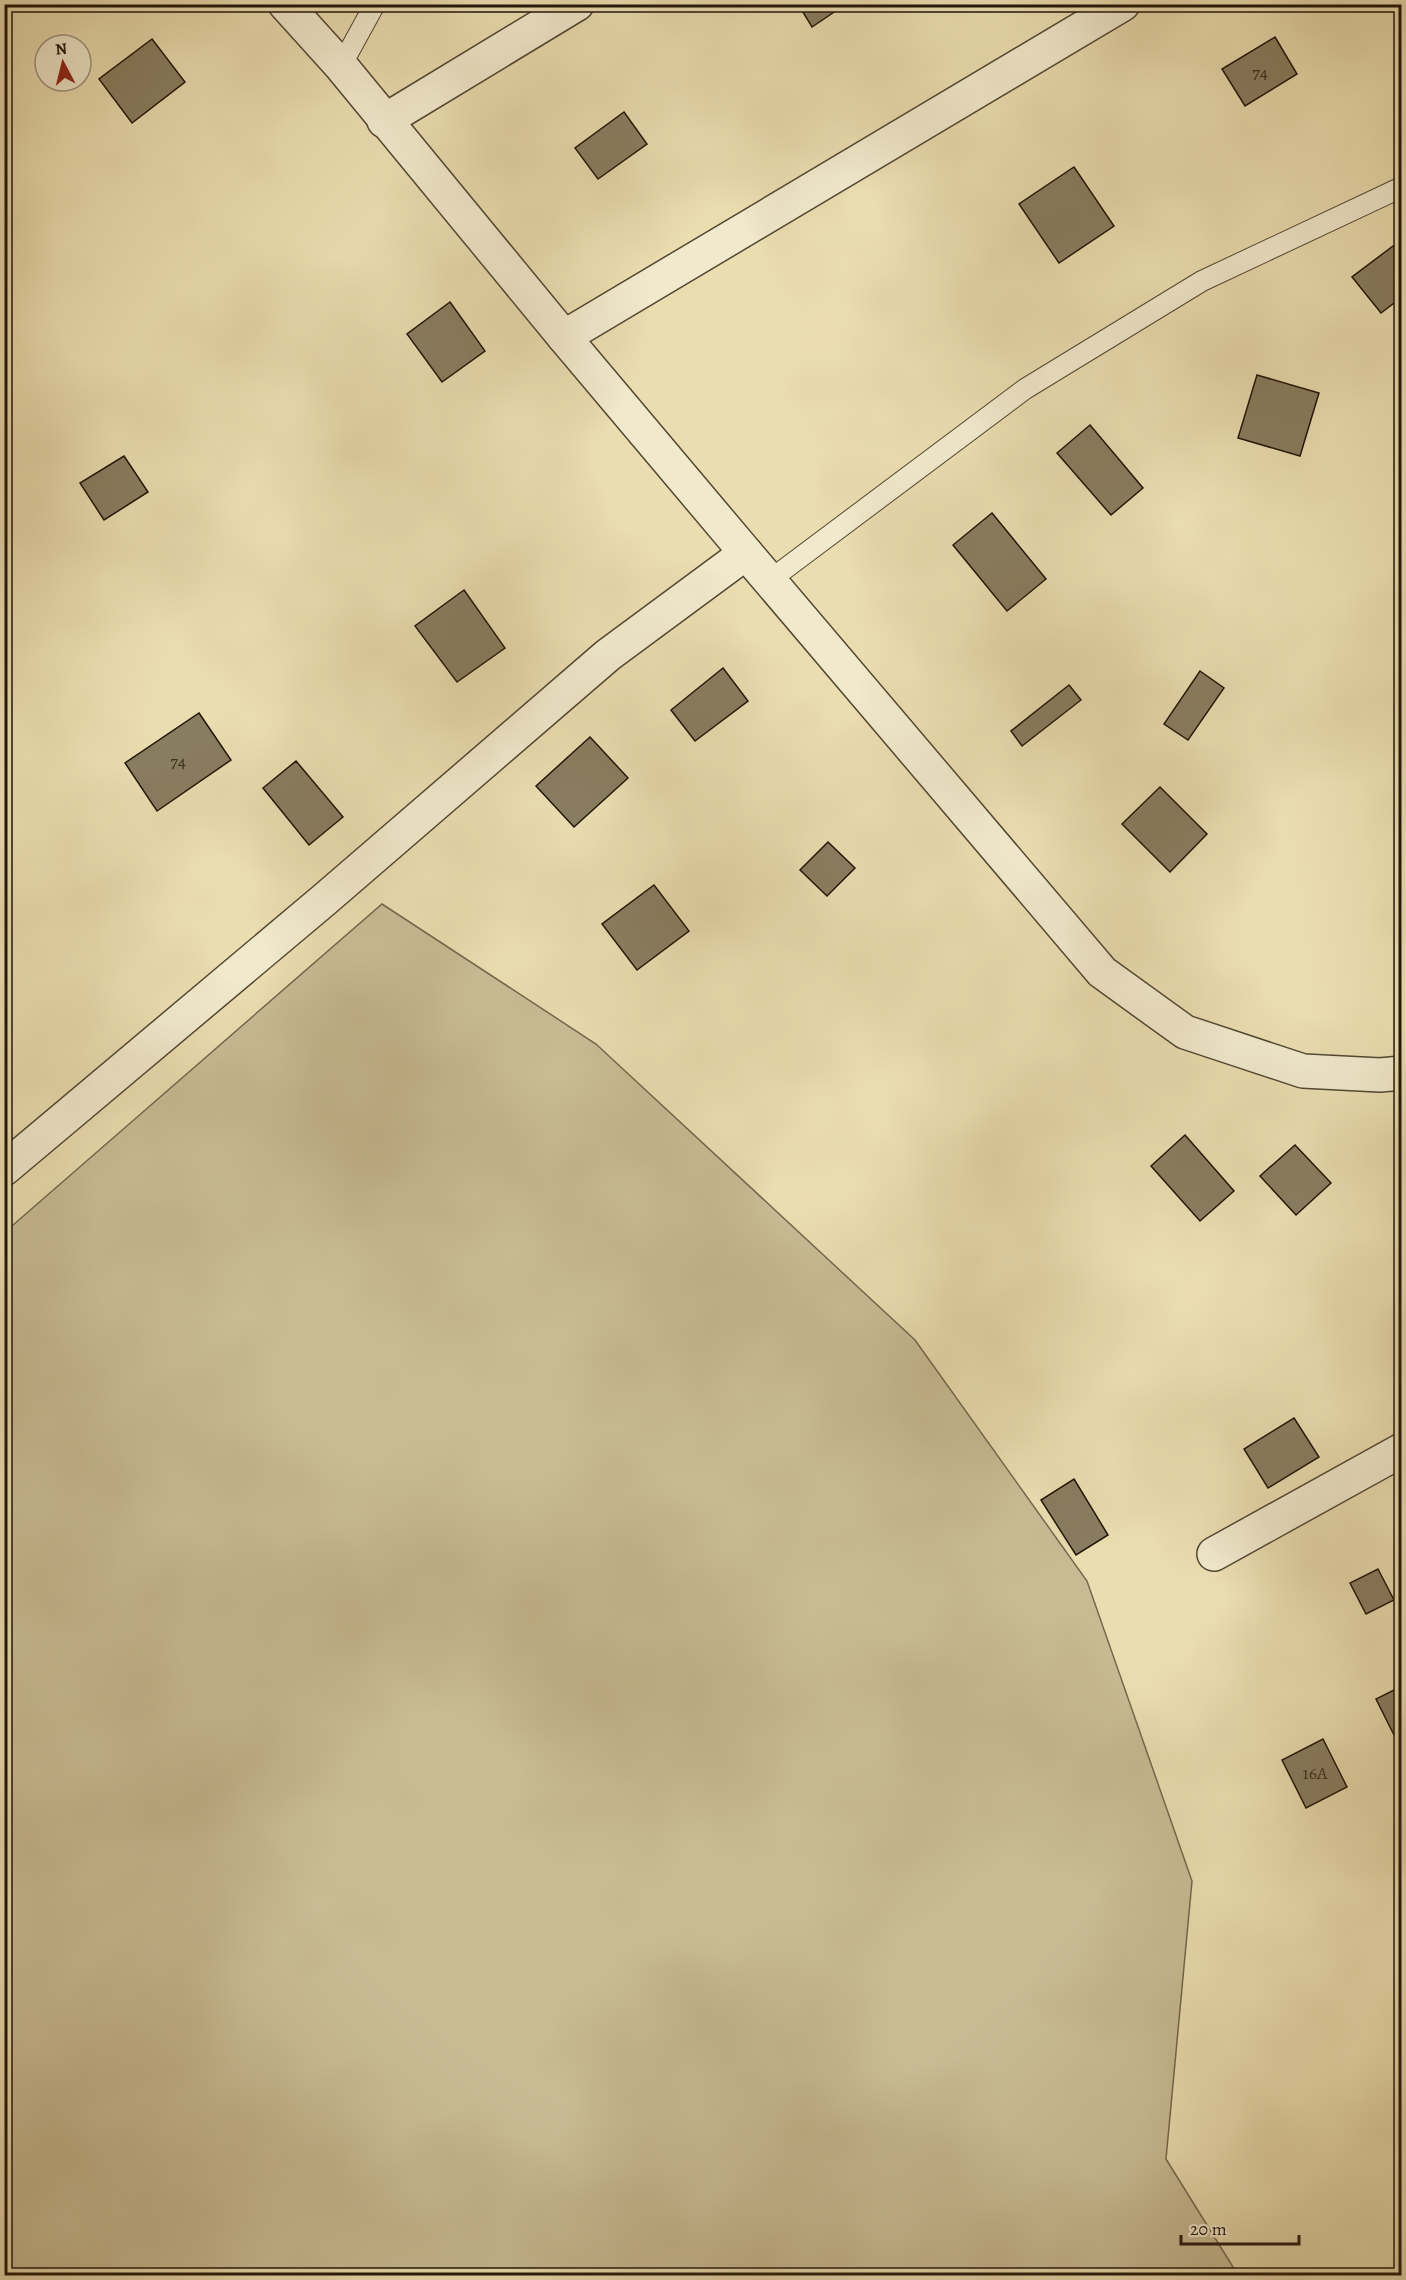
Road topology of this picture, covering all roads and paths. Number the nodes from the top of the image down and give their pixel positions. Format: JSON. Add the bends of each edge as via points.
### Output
{"nodes":[{"id":1,"x":285,"y":4,"type":"edge"},
{"id":2,"x":375,"y":4,"type":"edge"},
{"id":3,"x":577,"y":4,"type":"edge"},
{"id":4,"x":1123,"y":4,"type":"edge"},
{"id":5,"x":340,"y":66,"type":"junction"},
{"id":6,"x":384,"y":120,"type":"junction"},
{"id":7,"x":1401,"y":187,"type":"edge"},
{"id":8,"x":564,"y":337,"type":"junction"},
{"id":9,"x":746,"y":553,"type":"junction"},
{"id":10,"x":770,"y":579,"type":"junction"},
{"id":11,"x":1401,"y":1073,"type":"edge"},
{"id":12,"x":4,"y":1169,"type":"edge"},
{"id":13,"x":1401,"y":1450,"type":"edge"},
{"id":14,"x":1214,"y":1554,"type":"dead end"}],
"edges":[{"from":1,"to":5,"type":"street"},
{"from":2,"to":5,"type":"lane"},
{"from":3,"to":6,"type":"street"},
{"from":4,"to":8,"type":"street"},
{"from":5,"to":6,"type":"street"},
{"from":6,"to":8,"type":"street"},
{"from":7,"to":10,"type":"lane","via":[[1202,281],[1025,389]]},
{"from":8,"to":9,"type":"street"},
{"from":9,"to":10,"type":"street"},
{"from":9,"to":12,"type":"street","via":[[608,655]]},
{"from":10,"to":11,"type":"street","via":[[1102,972],[1185,1032],[1304,1071]]},
{"from":13,"to":14,"type":"street"}]}
